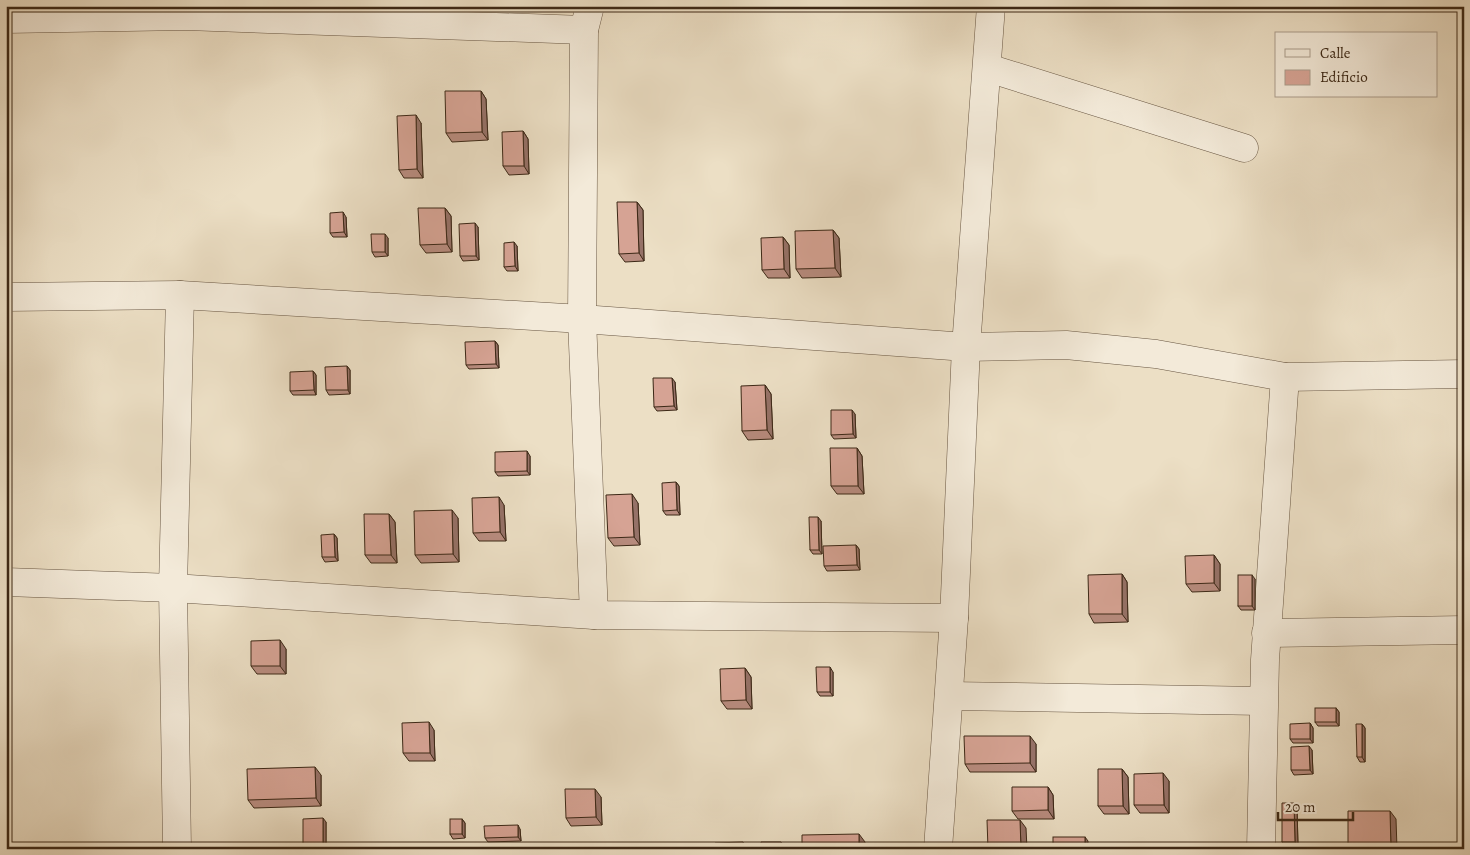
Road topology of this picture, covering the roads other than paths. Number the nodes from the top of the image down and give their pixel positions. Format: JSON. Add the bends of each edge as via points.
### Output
{"nodes":[{"id":1,"x":991,"y":6,"type":"edge"},
{"id":2,"x":6,"y":18,"type":"edge"},
{"id":3,"x":587,"y":18,"type":"edge"},
{"id":4,"x":988,"y":68,"type":"junction"},
{"id":5,"x":1244,"y":148,"type":"dead end"},
{"id":6,"x":180,"y":295,"type":"junction"},
{"id":7,"x":6,"y":297,"type":"edge"},
{"id":8,"x":582,"y":319,"type":"junction"},
{"id":9,"x":966,"y":347,"type":"junction"},
{"id":10,"x":1464,"y":374,"type":"edge"},
{"id":11,"x":1284,"y":376,"type":"junction"},
{"id":12,"x":6,"y":582,"type":"edge"},
{"id":13,"x":173,"y":588,"type":"junction"},
{"id":14,"x":594,"y":615,"type":"junction"},
{"id":15,"x":954,"y":618,"type":"junction"},
{"id":16,"x":1464,"y":630,"type":"edge"},
{"id":17,"x":1266,"y":633,"type":"junction"},
{"id":18,"x":949,"y":696,"type":"junction"},
{"id":19,"x":1263,"y":701,"type":"junction"},
{"id":20,"x":176,"y":849,"type":"edge"},
{"id":21,"x":938,"y":849,"type":"edge"},
{"id":22,"x":1261,"y":849,"type":"edge"}],
"edges":[{"from":1,"to":4,"type":"street"},
{"from":2,"to":3,"type":"street"},
{"from":3,"to":8,"type":"street"},
{"from":4,"to":5,"type":"street"},
{"from":4,"to":9,"type":"street"},
{"from":6,"to":7,"type":"street"},
{"from":6,"to":8,"type":"street"},
{"from":6,"to":13,"type":"street"},
{"from":8,"to":9,"type":"street"},
{"from":8,"to":14,"type":"street"},
{"from":9,"to":11,"type":"street","via":[[1066,345],[1156,354]]},
{"from":9,"to":15,"type":"street"},
{"from":10,"to":11,"type":"street"},
{"from":11,"to":17,"type":"street"},
{"from":12,"to":13,"type":"street"},
{"from":13,"to":14,"type":"street"},
{"from":13,"to":20,"type":"street"},
{"from":14,"to":15,"type":"street"},
{"from":15,"to":18,"type":"street"},
{"from":16,"to":17,"type":"street"},
{"from":17,"to":19,"type":"street"},
{"from":18,"to":19,"type":"street"},
{"from":18,"to":21,"type":"street"},
{"from":19,"to":22,"type":"street"}]}
